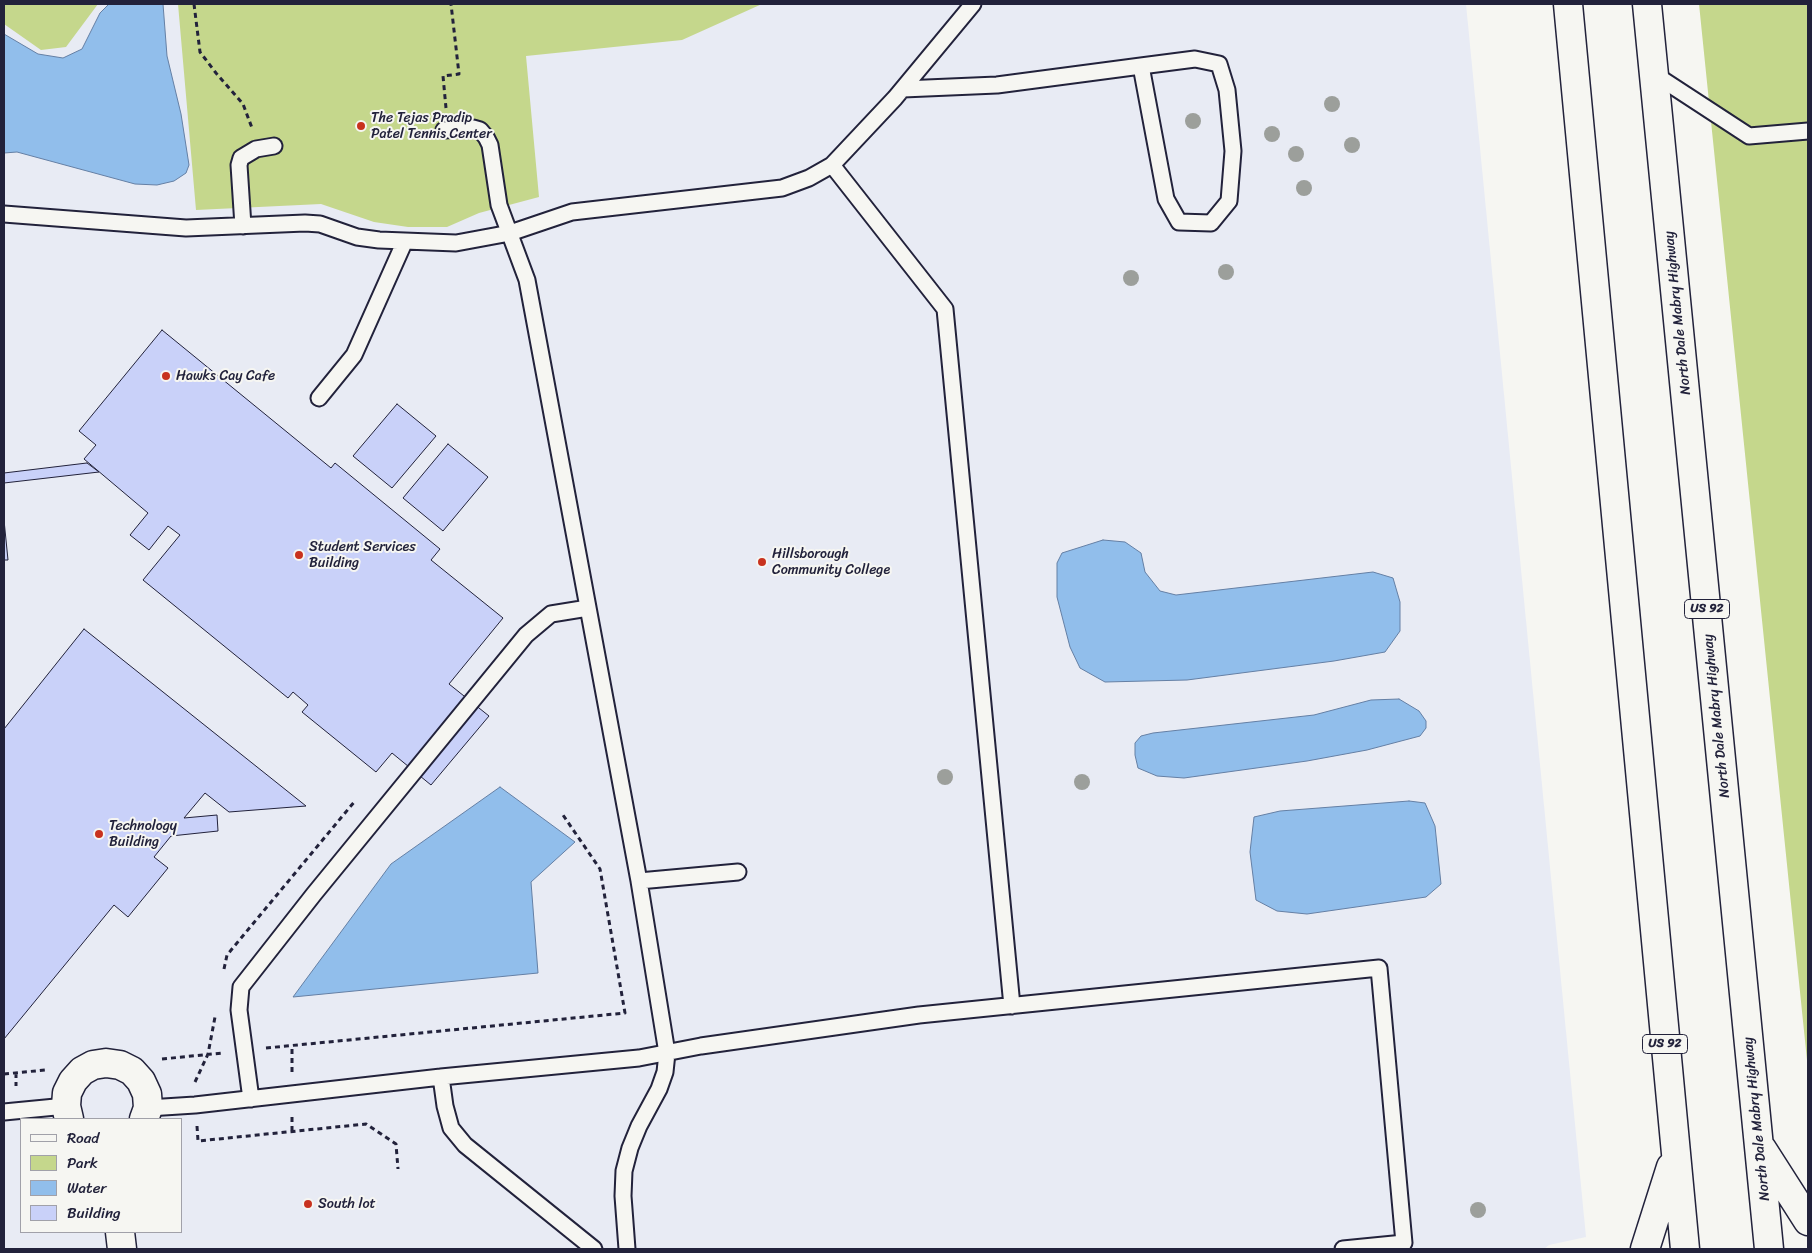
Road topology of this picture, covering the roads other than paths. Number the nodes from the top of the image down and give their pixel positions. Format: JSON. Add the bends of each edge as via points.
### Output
{"nodes":[{"id":1,"x":973,"y":4,"type":"edge"},
{"id":2,"x":1568,"y":4,"type":"edge"},
{"id":3,"x":1647,"y":4,"type":"edge"},
{"id":4,"x":1141,"y":66,"type":"junction"},
{"id":5,"x":1654,"y":74,"type":"junction"},
{"id":6,"x":903,"y":89,"type":"junction"},
{"id":7,"x":446,"y":130,"type":"road end"},
{"id":8,"x":1808,"y":131,"type":"edge"},
{"id":9,"x":274,"y":146,"type":"dead end"},
{"id":10,"x":832,"y":165,"type":"junction"},
{"id":11,"x":4,"y":214,"type":"edge"},
{"id":12,"x":243,"y":226,"type":"junction"},
{"id":13,"x":510,"y":233,"type":"junction"},
{"id":14,"x":404,"y":243,"type":"junction"},
{"id":15,"x":319,"y":398,"type":"dead end"},
{"id":16,"x":588,"y":608,"type":"junction"},
{"id":17,"x":738,"y":872,"type":"dead end"},
{"id":18,"x":639,"y":881,"type":"junction"},
{"id":19,"x":1012,"y":1006,"type":"junction"},
{"id":20,"x":667,"y":1053,"type":"junction"},
{"id":21,"x":441,"y":1077,"type":"junction"},
{"id":22,"x":250,"y":1099,"type":"junction"},
{"id":23,"x":4,"y":1112,"type":"edge"},
{"id":24,"x":67,"y":1113,"type":"edge"},
{"id":25,"x":146,"y":1114,"type":"edge"},
{"id":26,"x":1759,"y":1144,"type":"junction"},
{"id":27,"x":1676,"y":1153,"type":"junction"},
{"id":28,"x":1808,"y":1221,"type":"edge"},
{"id":29,"x":120,"y":1233,"type":"edge"},
{"id":30,"x":122,"y":1249,"type":"edge"},
{"id":31,"x":594,"y":1249,"type":"edge"},
{"id":32,"x":627,"y":1249,"type":"edge"},
{"id":33,"x":1343,"y":1249,"type":"edge"},
{"id":34,"x":1645,"y":1249,"type":"edge"},
{"id":35,"x":1685,"y":1249,"type":"edge"},
{"id":36,"x":1769,"y":1249,"type":"edge"}],
"edges":[{"from":1,"to":6,"type":"lane"},
{"from":2,"to":27,"type":"main road","number":"US 92"},
{"from":3,"to":5,"type":"main road","name":"North Dale Mabry Highway","number":"US 92"},
{"from":4,"to":4,"type":"lane","via":[[1195,59],[1218,64],[1227,90],[1233,150],[1229,201],[1211,223],[1179,222],[1166,199]]},
{"from":4,"to":6,"type":"lane","via":[[997,85]]},
{"from":5,"to":8,"type":"lane","via":[[1749,136]]},
{"from":5,"to":26,"type":"main road","name":"North Dale Mabry Highway","number":"US 92"},
{"from":6,"to":10,"type":"lane"},
{"from":7,"to":13,"type":"lane","via":[[473,128],[486,137],[499,205]]},
{"from":9,"to":12,"type":"lane","via":[[256,148],[241,158],[238,165]]},
{"from":10,"to":13,"type":"lane","via":[[782,188],[572,212]]},
{"from":10,"to":19,"type":"lane","via":[[945,309]]},
{"from":11,"to":12,"type":"lane","via":[[186,228]]},
{"from":12,"to":14,"type":"lane","via":[[312,223],[356,236]]},
{"from":13,"to":14,"type":"lane","via":[[456,243]]},
{"from":13,"to":16,"type":"lane","via":[[527,280]]},
{"from":14,"to":15,"type":"lane","via":[[354,355]]},
{"from":16,"to":18,"type":"lane"},
{"from":16,"to":22,"type":"lane","via":[[551,614],[526,635],[242,987],[239,1010]]},
{"from":17,"to":18,"type":"lane"},
{"from":18,"to":20,"type":"lane"},
{"from":19,"to":20,"type":"lane","via":[[919,1015]]},
{"from":19,"to":33,"type":"lane","via":[[1379,968],[1404,1243]]},
{"from":20,"to":21,"type":"lane"},
{"from":20,"to":32,"type":"lane","via":[[659,1089],[636,1133],[624,1171],[622,1196]]},
{"from":21,"to":22,"type":"lane"},
{"from":21,"to":31,"type":"lane","via":[[451,1128],[465,1145]]},
{"from":22,"to":25,"type":"lane"},
{"from":23,"to":24,"type":"lane"},
{"from":24,"to":25,"type":"main road","via":[[67,1093],[77,1076],[93,1065],[106,1063],[132,1071],[144,1088]]},
{"from":26,"to":28,"type":"main road"},
{"from":26,"to":36,"type":"main road","name":"North Dale Mabry Highway","number":"US 92"},
{"from":27,"to":34,"type":"main road"},
{"from":27,"to":35,"type":"main road","number":"US 92"},
{"from":29,"to":30,"type":"main road"}]}
